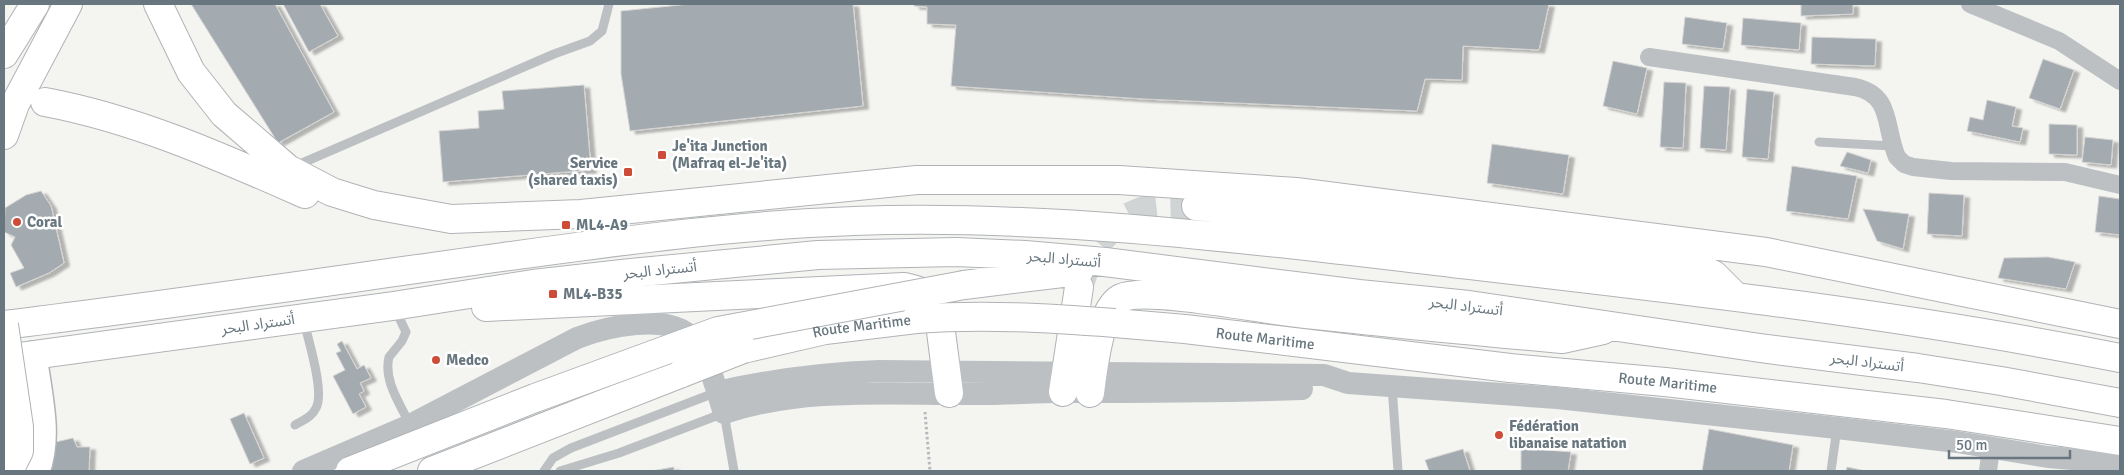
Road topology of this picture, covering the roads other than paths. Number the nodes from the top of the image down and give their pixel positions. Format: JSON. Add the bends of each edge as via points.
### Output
{"nodes":[{"id":1,"x":35,"y":4,"type":"edge"},
{"id":2,"x":52,"y":4,"type":"edge"},
{"id":3,"x":68,"y":4,"type":"edge"},
{"id":4,"x":158,"y":4,"type":"edge"},
{"id":5,"x":610,"y":4,"type":"edge"},
{"id":6,"x":1970,"y":4,"type":"edge"},
{"id":7,"x":4,"y":54,"type":"edge"},
{"id":8,"x":1649,"y":57,"type":"dead end"},
{"id":9,"x":2120,"y":81,"type":"edge"},
{"id":10,"x":45,"y":102,"type":"dead end"},
{"id":11,"x":7,"y":104,"type":"edge"},
{"id":12,"x":4,"y":135,"type":"edge"},
{"id":13,"x":1818,"y":142,"type":"dead end"},
{"id":14,"x":1892,"y":146,"type":"junction"},
{"id":15,"x":288,"y":169,"type":"junction"},
{"id":16,"x":2120,"y":185,"type":"edge"},
{"id":17,"x":1196,"y":206,"type":"tunnel mouth"},
{"id":18,"x":451,"y":219,"type":"junction"},
{"id":19,"x":656,"y":236,"type":"junction"},
{"id":20,"x":1105,"y":262,"type":"junction"},
{"id":21,"x":1079,"y":288,"type":"tunnel mouth"},
{"id":22,"x":1734,"y":295,"type":"junction"},
{"id":23,"x":420,"y":301,"type":"junction"},
{"id":24,"x":393,"y":306,"type":"junction"},
{"id":25,"x":303,"y":318,"type":"junction"},
{"id":26,"x":2120,"y":324,"type":"edge"},
{"id":27,"x":4,"y":325,"type":"edge"},
{"id":28,"x":1615,"y":326,"type":"junction"},
{"id":29,"x":34,"y":354,"type":"junction"},
{"id":30,"x":2120,"y":358,"type":"edge"},
{"id":31,"x":4,"y":359,"type":"edge"},
{"id":32,"x":1064,"y":382,"type":"junction"},
{"id":33,"x":1091,"y":383,"type":"junction"},
{"id":34,"x":939,"y":386,"type":"junction"},
{"id":35,"x":1392,"y":386,"type":"junction"},
{"id":36,"x":720,"y":402,"type":"junction"},
{"id":37,"x":2120,"y":403,"type":"edge"},
{"id":38,"x":295,"y":424,"type":"dead end"},
{"id":39,"x":410,"y":426,"type":"junction"},
{"id":40,"x":1837,"y":428,"type":"junction"},
{"id":41,"x":2120,"y":441,"type":"edge"},
{"id":42,"x":1991,"y":448,"type":"junction"},
{"id":43,"x":2120,"y":463,"type":"edge"},
{"id":44,"x":9,"y":471,"type":"edge"},
{"id":45,"x":37,"y":471,"type":"edge"},
{"id":46,"x":303,"y":471,"type":"edge"},
{"id":47,"x":350,"y":471,"type":"edge"},
{"id":48,"x":432,"y":471,"type":"edge"},
{"id":49,"x":544,"y":471,"type":"edge"},
{"id":50,"x":560,"y":471,"type":"edge"},
{"id":51,"x":734,"y":471,"type":"edge"},
{"id":52,"x":1398,"y":471,"type":"edge"},
{"id":53,"x":1831,"y":471,"type":"edge"},
{"id":54,"x":1988,"y":471,"type":"edge"}],
"edges":[{"from":1,"to":7,"type":"highway"},
{"from":2,"to":11,"type":"highway"},
{"from":3,"to":11,"type":"highway"},
{"from":4,"to":15,"type":"highway","via":[[191,72],[224,114]]},
{"from":5,"to":15,"type":"lane","via":[[602,31],[590,41]]},
{"from":6,"to":9,"type":"street","via":[[2059,41]]},
{"from":8,"to":14,"type":"street","via":[[1872,92],[1880,100]]},
{"from":10,"to":18,"type":"highway","via":[[74,107],[188,144],[332,206],[373,216]]},
{"from":11,"to":12,"type":"highway"},
{"from":13,"to":14,"type":"lane"},
{"from":14,"to":16,"type":"street","via":[[1897,157],[1912,167],[1951,171],[2065,172]]},
{"from":15,"to":18,"type":"highway","via":[[332,192],[374,206]]},
{"from":17,"to":22,"type":"highway","via":[[1570,249],[1699,268],[1714,275]]},
{"from":18,"to":19,"type":"highway","via":[[550,230]]},
{"from":18,"to":26,"type":"highway","via":[[590,213],[917,180],[1119,180],[1296,192],[1766,252]]},
{"from":19,"to":22,"type":"highway","via":[[852,221],[948,219],[1022,222],[1230,238]]},
{"from":19,"to":27,"type":"highway"},
{"from":20,"to":23,"type":"highway","name":"أتستراد البحر","via":[[956,252],[818,255],[621,274]]},
{"from":20,"to":28,"type":"highway","name":"أتستراد البحر","via":[[1469,305]]},
{"from":20,"to":47,"type":"highway","bridge":true,"via":[[1077,272],[964,286],[718,331]]},
{"from":21,"to":32,"type":"highway"},
{"from":22,"to":30,"type":"highway","via":[[1996,335]]},
{"from":23,"to":24,"type":"highway","name":"أتستراد البحر"},
{"from":23,"to":34,"type":"highway","via":[[457,309],[904,287],[931,298],[938,309]]},
{"from":24,"to":25,"type":"highway","name":"أتستراد البحر"},
{"from":24,"to":39,"type":"lane","via":[[406,332],[388,357],[388,374]]},
{"from":25,"to":29,"type":"highway","name":"أتستراد البحر"},
{"from":25,"to":38,"type":"lane","via":[[319,394],[317,408],[310,417]]},
{"from":27,"to":44,"type":"highway","bridge":true,"via":[[19,427],[19,451]]},
{"from":28,"to":33,"type":"highway","via":[[1562,339],[1135,294],[1112,305],[1098,342]]},
{"from":28,"to":37,"type":"highway","name":"أتستراد البحر","via":[[1918,368]]},
{"from":29,"to":31,"type":"highway","name":"أتستراد البحر"},
{"from":29,"to":45,"type":"main road","via":[[43,443]]},
{"from":32,"to":33,"type":"street"},
{"from":32,"to":34,"type":"street","via":[[1020,374]]},
{"from":33,"to":35,"type":"street","via":[[1235,392],[1326,388],[1348,383]]},
{"from":34,"to":36,"type":"street","via":[[766,402]]},
{"from":34,"to":36,"type":"street","via":[[842,372],[784,380]]},
{"from":35,"to":40,"type":"street","via":[[1557,398]]},
{"from":35,"to":52,"type":"lane"},
{"from":36,"to":39,"type":"street","via":[[701,352],[688,335],[658,324],[624,326],[577,338]]},
{"from":36,"to":49,"type":"lane","via":[[571,448],[553,458]]},
{"from":36,"to":50,"type":"lane","via":[[619,453]]},
{"from":36,"to":51,"type":"lane"},
{"from":39,"to":46,"type":"street"},
{"from":40,"to":42,"type":"street"},
{"from":40,"to":53,"type":"lane"},
{"from":41,"to":48,"type":"highway","name":"Route Maritime","bridge":true,"via":[[1946,414],[1510,368],[1185,329],[1032,317],[955,316],[825,330],[743,349]]},
{"from":42,"to":43,"type":"street"},
{"from":42,"to":54,"type":"street"}]}
